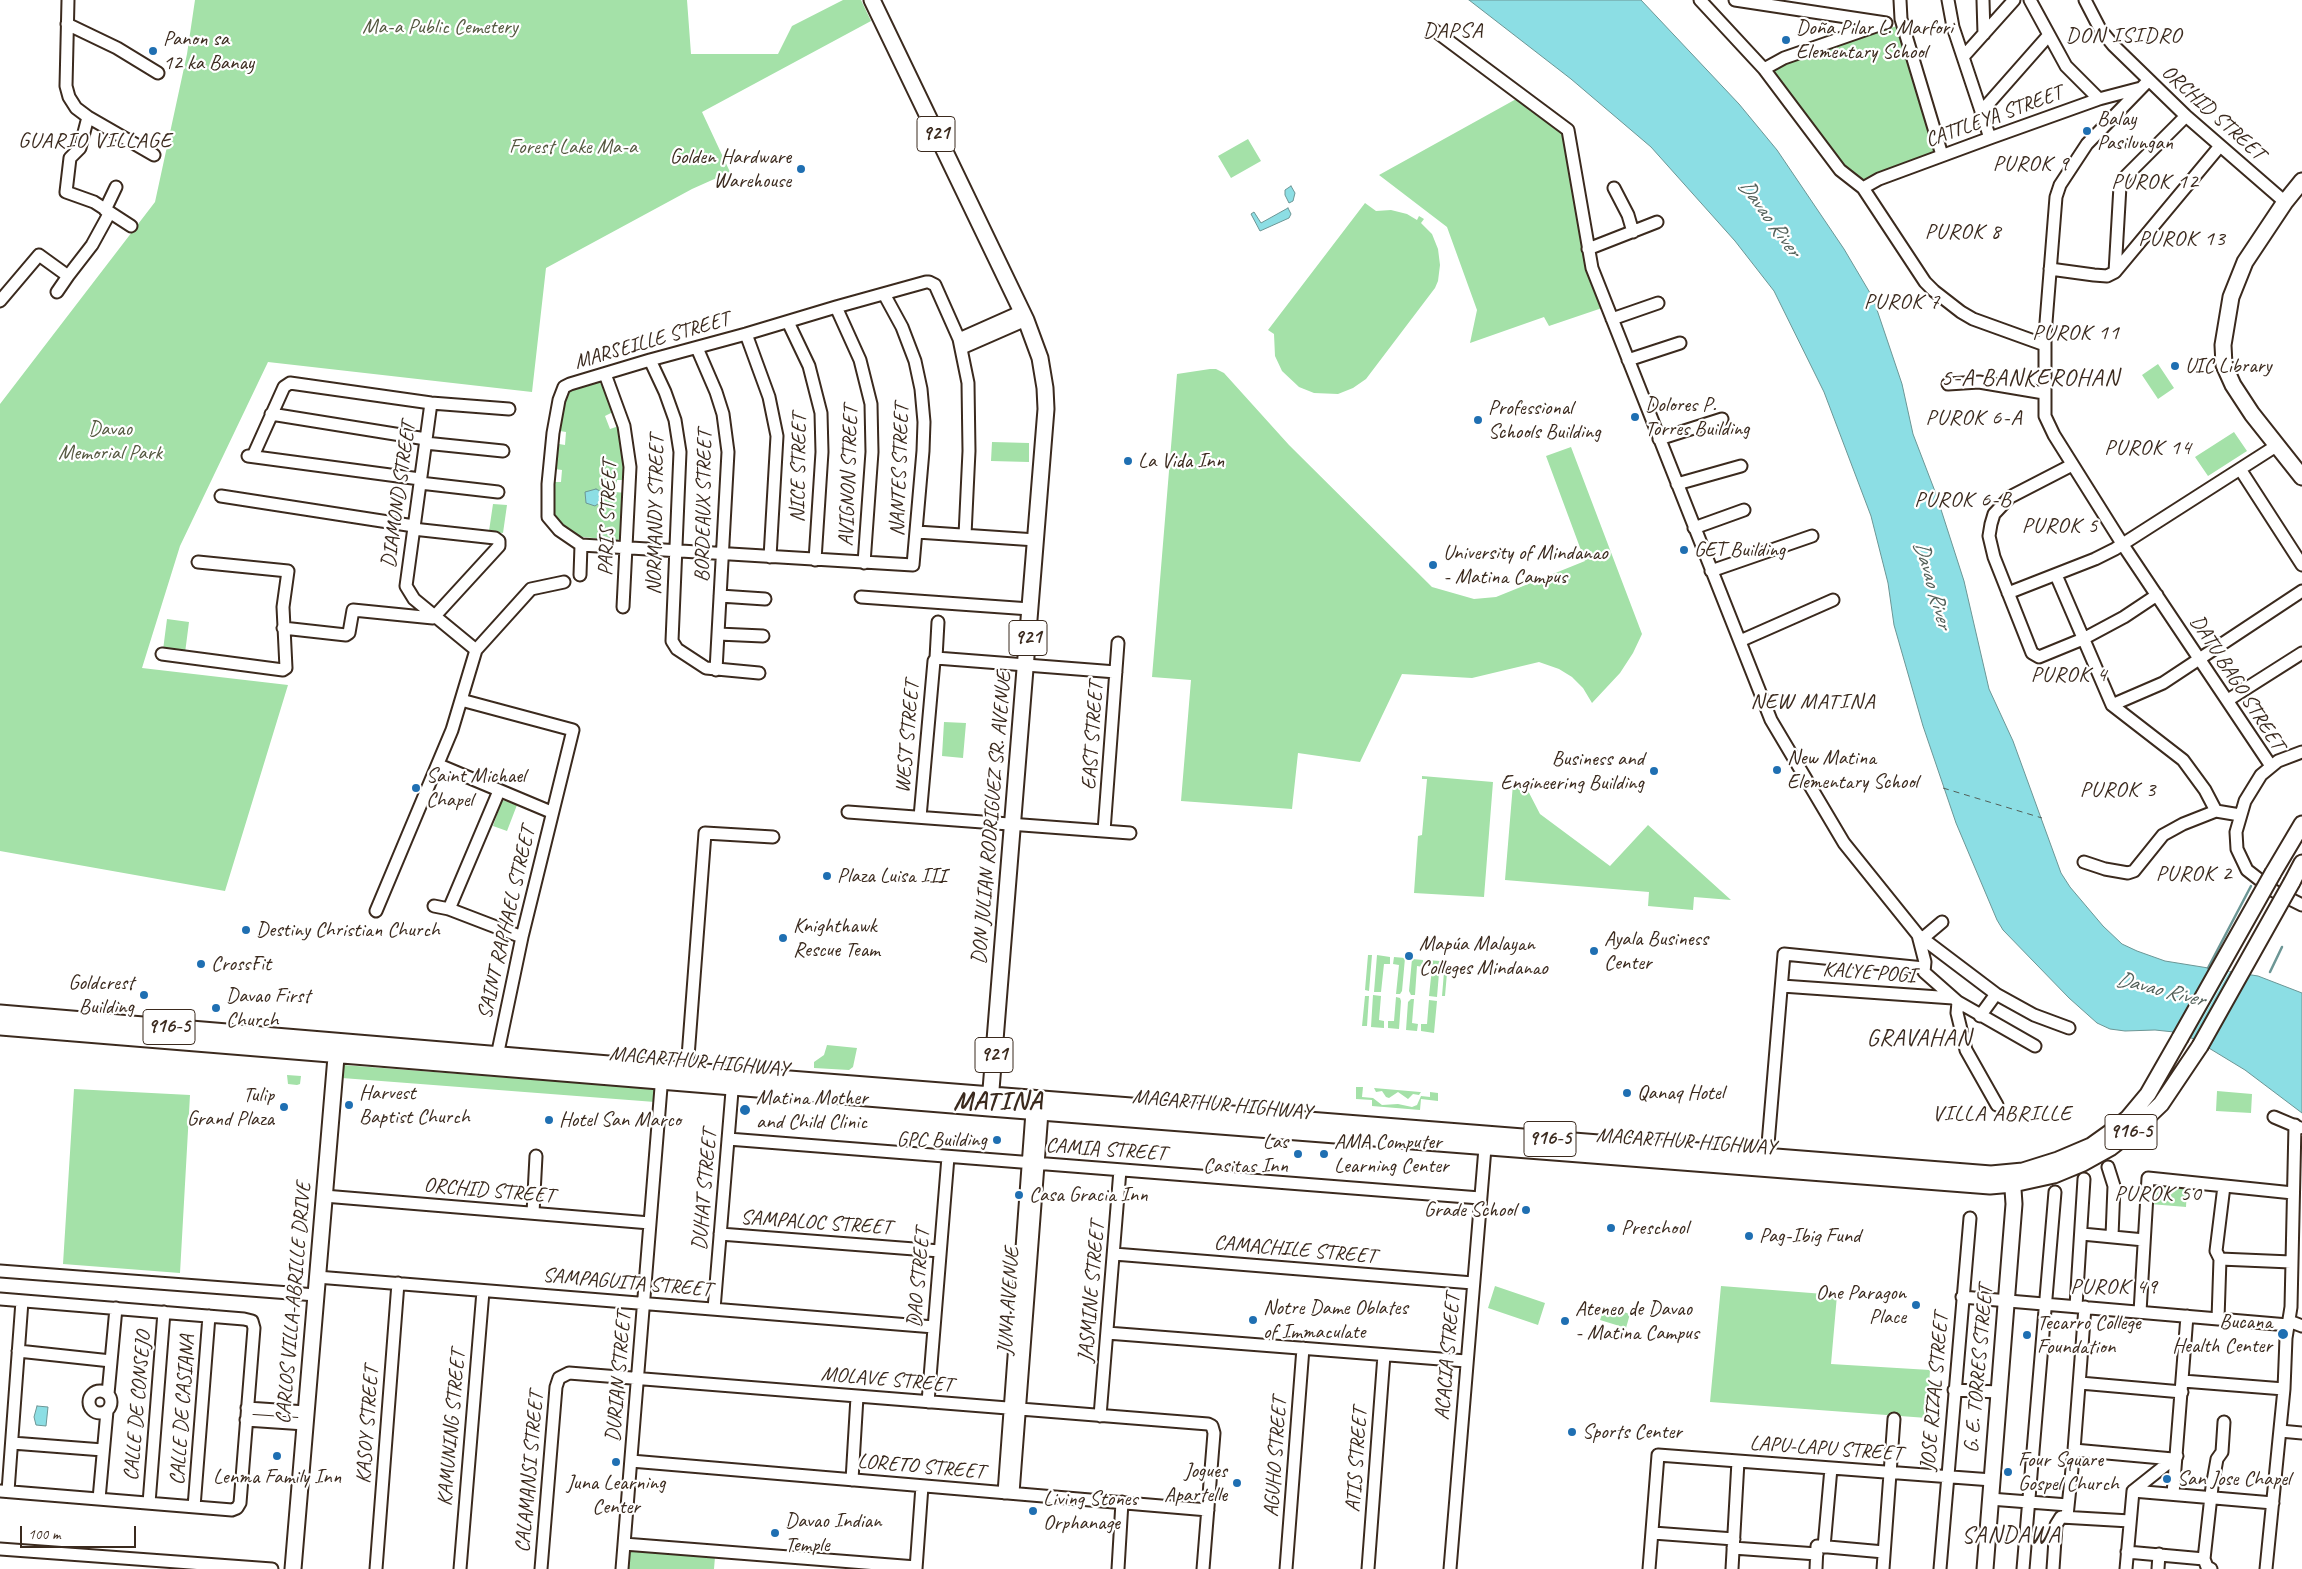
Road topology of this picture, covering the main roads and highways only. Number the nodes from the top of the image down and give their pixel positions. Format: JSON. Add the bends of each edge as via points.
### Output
{"nodes":[{"id":1,"x":877,"y":2,"type":"edge"},
{"id":2,"x":2302,"y":181,"type":"edge"},
{"id":3,"x":2302,"y":477,"type":"edge"},
{"id":4,"x":2302,"y":824,"type":"edge"},
{"id":5,"x":2302,"y":863,"type":"edge"},
{"id":6,"x":0,"y":1013,"type":"edge"},
{"id":7,"x":0,"y":1027,"type":"edge"},
{"id":8,"x":113,"y":1029,"type":"junction"},
{"id":9,"x":337,"y":1047,"type":"junction"},
{"id":10,"x":662,"y":1074,"type":"junction"},
{"id":11,"x":733,"y":1080,"type":"junction"},
{"id":12,"x":990,"y":1101,"type":"junction"},
{"id":13,"x":1271,"y":1123,"type":"junction"},
{"id":14,"x":1332,"y":1128,"type":"junction"},
{"id":15,"x":2012,"y":1178,"type":"junction"},
{"id":16,"x":293,"y":1569,"type":"edge"},
{"id":17,"x":1985,"y":1569,"type":"edge"}],
"edges":[{"from":1,"to":12,"type":"main road","name":"DON JULIAN RODRIGUEZ SR. AVENUE","number":"921","via":[[1024,316],[1040,358],[1046,395]]},
{"from":2,"to":3,"type":"main road","via":[[2255,245],[2237,280],[2222,345],[2229,379]]},
{"from":4,"to":15,"type":"main road","name":"MACARTHUR HIGHWAY","number":"916-5","bridge":true,"via":[[2148,1094],[2128,1118],[2077,1153]]},
{"from":5,"to":15,"type":"main road","name":"MACARTHUR HIGHWAY","number":"916-5","bridge":true,"via":[[2200,1046],[2161,1104],[2120,1141],[2099,1155],[2045,1178]]},
{"from":6,"to":8,"type":"main road","name":"MACARTHUR HIGHWAY","number":"916-5"},
{"from":7,"to":8,"type":"main road","name":"MACARTHUR HIGHWAY","number":"916-5"},
{"from":8,"to":9,"type":"main road","name":"MACARTHUR HIGHWAY","number":"916-5"},
{"from":9,"to":10,"type":"main road","name":"MACARTHUR HIGHWAY","number":"916-5"},
{"from":9,"to":16,"type":"main road","name":"CARLOS VILLA-ABRILLE DRIVE"},
{"from":10,"to":11,"type":"main road","name":"MACARTHUR HIGHWAY","number":"916-5"},
{"from":10,"to":11,"type":"main road","name":"MACARTHUR HIGHWAY","number":"916-5","via":[[686,1070]]},
{"from":11,"to":12,"type":"main road","name":"MACARTHUR HIGHWAY","number":"916-5"},
{"from":12,"to":13,"type":"main road","name":"MACARTHUR HIGHWAY","number":"916-5"},
{"from":12,"to":13,"type":"main road","name":"MACARTHUR HIGHWAY","number":"916-5","via":[[1037,1112]]},
{"from":13,"to":14,"type":"main road","name":"MACARTHUR HIGHWAY","number":"916-5"},
{"from":14,"to":15,"type":"main road","name":"MACARTHUR HIGHWAY","number":"916-5","via":[[1767,1156]]},
{"from":14,"to":15,"type":"main road","name":"MACARTHUR HIGHWAY","number":"916-5","via":[[1485,1148],[1969,1185]]},
{"from":15,"to":17,"type":"main road","name":"G. E. TORRES STREET","via":[[2014,1204]]}]}
